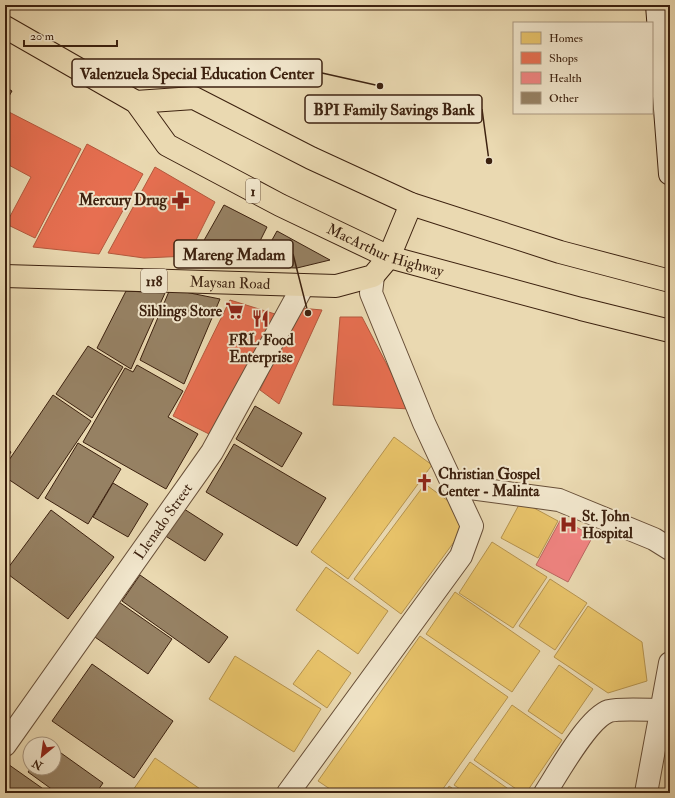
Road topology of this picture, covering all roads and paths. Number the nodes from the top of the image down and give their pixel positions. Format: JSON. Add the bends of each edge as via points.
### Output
{"nodes":[{"id":1,"x":657,"y":5,"type":"edge"},
{"id":2,"x":5,"y":27,"type":"edge"},
{"id":3,"x":136,"y":102,"type":"junction"},
{"id":4,"x":670,"y":174,"type":"edge"},
{"id":5,"x":411,"y":204,"type":"junction"},
{"id":6,"x":389,"y":257,"type":"junction"},
{"id":7,"x":5,"y":276,"type":"edge"},
{"id":8,"x":373,"y":276,"type":"junction"},
{"id":9,"x":670,"y":281,"type":"edge"},
{"id":10,"x":303,"y":286,"type":"junction"},
{"id":11,"x":670,"y":331,"type":"edge"},
{"id":12,"x":455,"y":486,"type":"junction"},
{"id":13,"x":670,"y":549,"type":"edge"},
{"id":14,"x":670,"y":663,"type":"edge"},
{"id":15,"x":662,"y":710,"type":"junction"},
{"id":16,"x":5,"y":745,"type":"edge"},
{"id":17,"x":288,"y":793,"type":"edge"},
{"id":18,"x":545,"y":793,"type":"edge"},
{"id":19,"x":646,"y":793,"type":"edge"}],
"edges":[{"from":1,"to":4,"type":"street"},
{"from":2,"to":3,"type":"main road","name":"MacArthur Highway","number":"1"},
{"from":3,"to":5,"type":"main road","via":[[194,98],[311,158]]},
{"from":3,"to":6,"type":"main road","name":"MacArthur Highway","number":"1","via":[[167,145],[280,205]]},
{"from":5,"to":6,"type":"main road"},
{"from":5,"to":9,"type":"main road","via":[[560,252]]},
{"from":6,"to":8,"type":"main road"},
{"from":6,"to":11,"type":"main road","name":"MacArthur Highway","number":"1"},
{"from":7,"to":10,"type":"main road","name":"Maysan Road","number":"118"},
{"from":8,"to":10,"type":"main road","name":"Maysan Road","number":"118","via":[[336,286]]},
{"from":8,"to":12,"type":"street","via":[[372,293],[424,423]]},
{"from":10,"to":16,"type":"street","name":"Llenado Street","via":[[212,452]]},
{"from":12,"to":13,"type":"street","via":[[559,500],[654,539]]},
{"from":12,"to":17,"type":"street","via":[[472,526],[461,556]]},
{"from":14,"to":15,"type":"street"},
{"from":15,"to":18,"type":"street","via":[[610,711],[598,718]]},
{"from":15,"to":19,"type":"street"}]}
